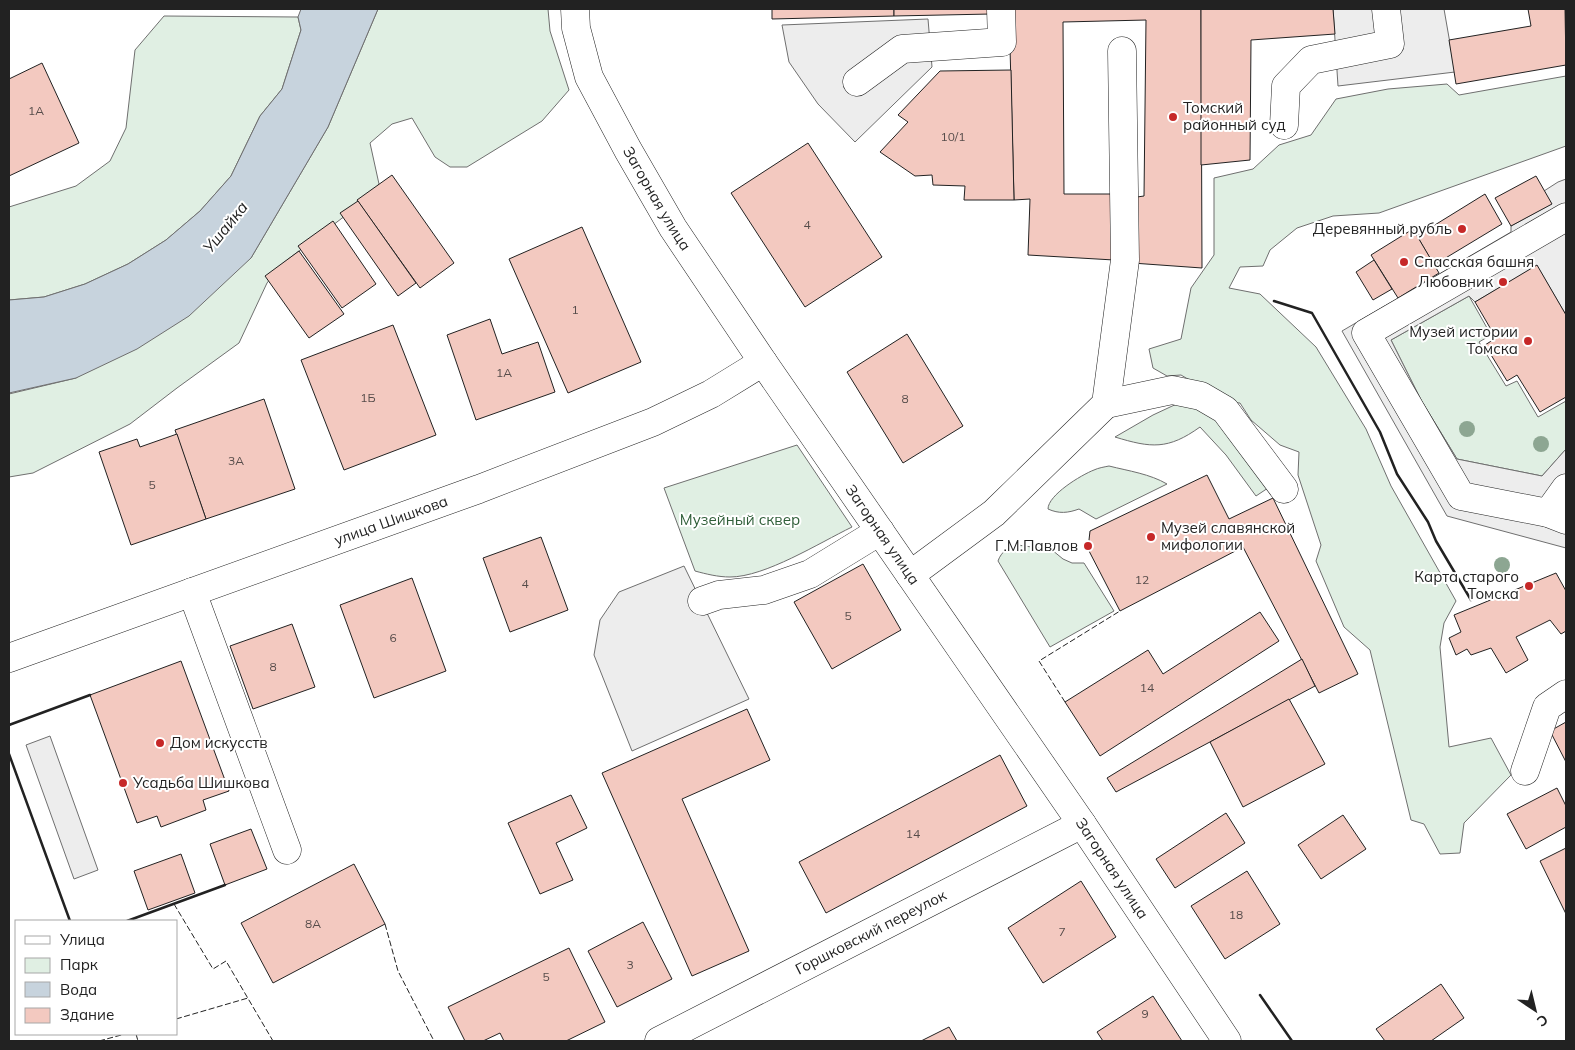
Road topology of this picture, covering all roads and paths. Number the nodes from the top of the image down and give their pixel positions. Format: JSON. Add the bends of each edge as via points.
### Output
{"nodes":[{"id":1,"x":575,"y":9,"type":"edge"},
{"id":2,"x":1000,"y":9,"type":"edge"},
{"id":3,"x":1386,"y":9,"type":"edge"},
{"id":4,"x":1122,"y":51,"type":"dead end"},
{"id":5,"x":857,"y":82,"type":"dead end"},
{"id":6,"x":1284,"y":125,"type":"dead end"},
{"id":7,"x":1566,"y":217,"type":"edge"},
{"id":8,"x":763,"y":362,"type":"junction"},
{"id":9,"x":1106,"y":404,"type":"junction"},
{"id":10,"x":1566,"y":488,"type":"edge"},
{"id":11,"x":1284,"y":489,"type":"dead end"},
{"id":12,"x":1557,"y":516,"type":"edge"},
{"id":13,"x":880,"y":531,"type":"junction"},
{"id":14,"x":910,"y":575,"type":"junction"},
{"id":15,"x":192,"y":592,"type":"junction"},
{"id":16,"x":702,"y":601,"type":"dead end"},
{"id":17,"x":9,"y":658,"type":"edge"},
{"id":18,"x":1566,"y":694,"type":"edge"},
{"id":19,"x":1525,"y":771,"type":"dead end"},
{"id":20,"x":1082,"y":824,"type":"junction"},
{"id":21,"x":287,"y":850,"type":"dead end"},
{"id":22,"x":659,"y":1041,"type":"edge"},
{"id":23,"x":1227,"y":1041,"type":"edge"}],
"edges":[{"from":1,"to":8,"type":"street","name":"Загорная улица","via":[[576,28],[589,77],[673,228]]},
{"from":2,"to":5,"type":"street","via":[[1002,42],[902,49]]},
{"from":3,"to":6,"type":"street","via":[[1390,44],[1311,60],[1286,86]]},
{"from":4,"to":9,"type":"street","via":[[1125,260]]},
{"from":7,"to":12,"type":"street","via":[[1366,333],[1461,496]]},
{"from":8,"to":13,"type":"street","name":"Загорная улица"},
{"from":8,"to":15,"type":"street","name":"улица Шишкова","via":[[711,394],[653,422]]},
{"from":9,"to":11,"type":"street","via":[[1172,390],[1202,396],[1225,410]]},
{"from":9,"to":14,"type":"street","via":[[994,513]]},
{"from":10,"to":12,"type":"street"},
{"from":13,"to":14,"type":"street","name":"Загорная улица"},
{"from":13,"to":16,"type":"street","via":[[810,574],[764,590],[719,595]]},
{"from":14,"to":20,"type":"street","name":"Загорная улица"},
{"from":15,"to":17,"type":"street","name":"улица Шишкова"},
{"from":15,"to":21,"type":"street"},
{"from":18,"to":19,"type":"street","via":[[1547,707]]},
{"from":20,"to":22,"type":"street","name":"Горшковский переулок"},
{"from":20,"to":23,"type":"street","name":"Загорная улица"}]}
